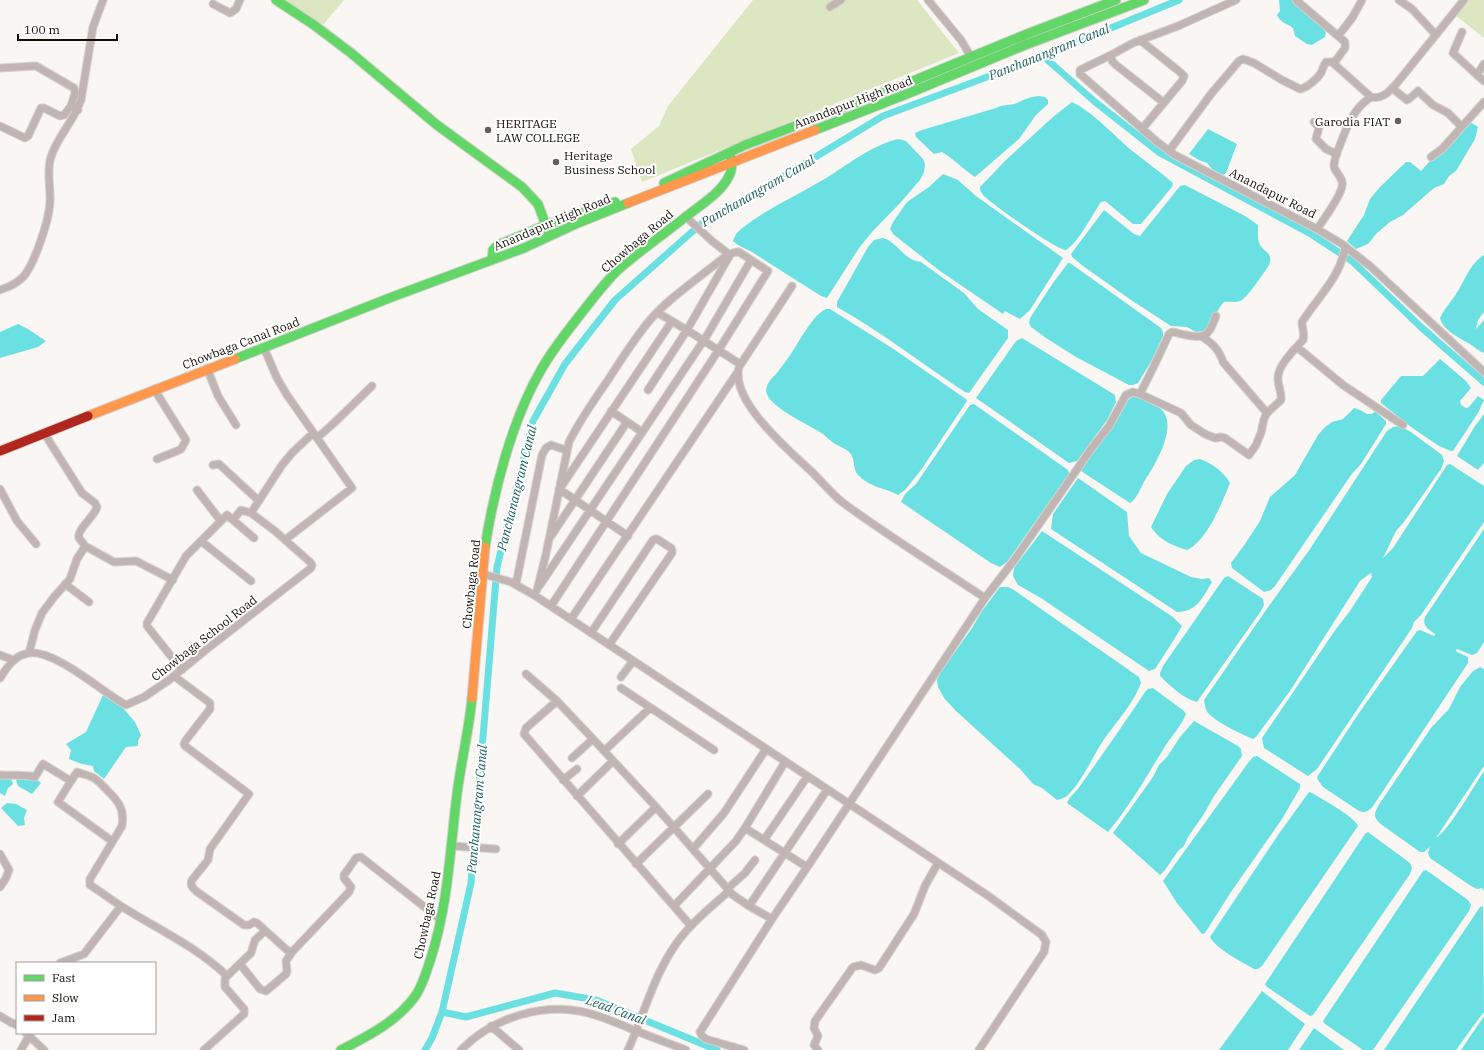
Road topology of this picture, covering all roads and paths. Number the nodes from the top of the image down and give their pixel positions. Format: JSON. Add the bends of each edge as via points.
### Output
{"nodes":[{"id":1,"x":103,"y":0,"type":"edge"},
{"id":2,"x":240,"y":0,"type":"edge"},
{"id":3,"x":276,"y":0,"type":"edge"},
{"id":4,"x":841,"y":0,"type":"edge"},
{"id":5,"x":928,"y":0,"type":"edge"},
{"id":6,"x":1116,"y":0,"type":"edge"},
{"id":7,"x":1144,"y":0,"type":"edge"},
{"id":8,"x":1236,"y":0,"type":"edge"},
{"id":9,"x":1296,"y":0,"type":"edge"},
{"id":10,"x":1362,"y":0,"type":"edge"},
{"id":11,"x":1399,"y":0,"type":"edge"},
{"id":12,"x":1464,"y":0,"type":"edge"},
{"id":13,"x":1098,"y":3,"type":"edge"},
{"id":14,"x":213,"y":4,"type":"dead end"},
{"id":15,"x":830,"y":7,"type":"dead end"},
{"id":16,"x":1462,"y":32,"type":"dead end"},
{"id":17,"x":1436,"y":35,"type":"junction"},
{"id":18,"x":1338,"y":36,"type":"junction"},
{"id":19,"x":1140,"y":40,"type":"junction"},
{"id":20,"x":1111,"y":56,"type":"junction"},
{"id":21,"x":971,"y":57,"type":"junction"},
{"id":22,"x":1334,"y":63,"type":"junction"},
{"id":23,"x":1484,"y":64,"type":"edge"},
{"id":24,"x":0,"y":68,"type":"edge"},
{"id":25,"x":1477,"y":75,"type":"junction"},
{"id":26,"x":1484,"y":81,"type":"edge"},
{"id":27,"x":1392,"y":88,"type":"junction"},
{"id":28,"x":1371,"y":96,"type":"junction"},
{"id":29,"x":1163,"y":102,"type":"junction"},
{"id":30,"x":1484,"y":102,"type":"edge"},
{"id":31,"x":71,"y":106,"type":"junction"},
{"id":32,"x":78,"y":110,"type":"junction"},
{"id":33,"x":1314,"y":122,"type":"dead end"},
{"id":34,"x":0,"y":126,"type":"edge"},
{"id":35,"x":1462,"y":126,"type":"junction"},
{"id":36,"x":1142,"y":129,"type":"junction"},
{"id":37,"x":1169,"y":151,"type":"junction"},
{"id":38,"x":730,"y":153,"type":"junction"},
{"id":39,"x":1337,"y":154,"type":"junction"},
{"id":40,"x":1431,"y":157,"type":"dead end"},
{"id":41,"x":733,"y":163,"type":"junction"},
{"id":42,"x":685,"y":216,"type":"junction"},
{"id":43,"x":546,"y":225,"type":"junction"},
{"id":44,"x":1317,"y":229,"type":"junction"},
{"id":45,"x":550,"y":236,"type":"junction"},
{"id":46,"x":1345,"y":250,"type":"junction"},
{"id":47,"x":730,"y":255,"type":"junction"},
{"id":48,"x":492,"y":260,"type":"junction"},
{"id":49,"x":751,"y":260,"type":"junction"},
{"id":50,"x":792,"y":286,"type":"dead end"},
{"id":51,"x":0,"y":290,"type":"edge"},
{"id":52,"x":658,"y":313,"type":"junction"},
{"id":53,"x":1216,"y":316,"type":"dead end"},
{"id":54,"x":672,"y":321,"type":"junction"},
{"id":55,"x":687,"y":330,"type":"junction"},
{"id":56,"x":1201,"y":336,"type":"junction"},
{"id":57,"x":703,"y":340,"type":"junction"},
{"id":58,"x":1297,"y":347,"type":"junction"},
{"id":59,"x":264,"y":348,"type":"junction"},
{"id":60,"x":718,"y":351,"type":"junction"},
{"id":61,"x":740,"y":364,"type":"junction"},
{"id":62,"x":207,"y":368,"type":"junction"},
{"id":63,"x":1484,"y":372,"type":"edge"},
{"id":64,"x":737,"y":373,"type":"junction"},
{"id":65,"x":372,"y":386,"type":"dead end"},
{"id":66,"x":154,"y":389,"type":"junction"},
{"id":67,"x":648,"y":390,"type":"dead end"},
{"id":68,"x":1140,"y":394,"type":"junction"},
{"id":69,"x":611,"y":411,"type":"junction"},
{"id":70,"x":1267,"y":413,"type":"junction"},
{"id":71,"x":627,"y":422,"type":"junction"},
{"id":72,"x":236,"y":425,"type":"dead end"},
{"id":73,"x":1403,"y":425,"type":"dead end"},
{"id":74,"x":642,"y":432,"type":"junction"},
{"id":75,"x":44,"y":433,"type":"junction"},
{"id":76,"x":315,"y":435,"type":"junction"},
{"id":77,"x":566,"y":450,"type":"junction"},
{"id":78,"x":0,"y":451,"type":"edge"},
{"id":79,"x":157,"y":459,"type":"dead end"},
{"id":80,"x":213,"y":465,"type":"dead end"},
{"id":81,"x":0,"y":488,"type":"edge"},
{"id":82,"x":196,"y":490,"type":"dead end"},
{"id":83,"x":558,"y":491,"type":"junction"},
{"id":84,"x":575,"y":500,"type":"junction"},
{"id":85,"x":259,"y":501,"type":"junction"},
{"id":86,"x":591,"y":511,"type":"junction"},
{"id":87,"x":251,"y":513,"type":"junction"},
{"id":88,"x":220,"y":520,"type":"junction"},
{"id":89,"x":233,"y":520,"type":"junction"},
{"id":90,"x":606,"y":521,"type":"junction"},
{"id":91,"x":628,"y":536,"type":"junction"},
{"id":92,"x":254,"y":538,"type":"dead end"},
{"id":93,"x":285,"y":540,"type":"junction"},
{"id":94,"x":548,"y":540,"type":"junction"},
{"id":95,"x":201,"y":541,"type":"junction"},
{"id":96,"x":36,"y":544,"type":"dead end"},
{"id":97,"x":85,"y":546,"type":"junction"},
{"id":98,"x":487,"y":575,"type":"junction"},
{"id":99,"x":173,"y":580,"type":"junction"},
{"id":100,"x":252,"y":581,"type":"dead end"},
{"id":101,"x":514,"y":583,"type":"junction"},
{"id":102,"x":65,"y":584,"type":"junction"},
{"id":103,"x":535,"y":592,"type":"junction"},
{"id":104,"x":985,"y":598,"type":"junction"},
{"id":105,"x":89,"y":602,"type":"dead end"},
{"id":106,"x":551,"y":606,"type":"junction"},
{"id":107,"x":571,"y":620,"type":"junction"},
{"id":108,"x":591,"y":633,"type":"junction"},
{"id":109,"x":609,"y":645,"type":"junction"},
{"id":110,"x":29,"y":653,"type":"junction"},
{"id":111,"x":0,"y":655,"type":"edge"},
{"id":112,"x":13,"y":660,"type":"junction"},
{"id":113,"x":633,"y":661,"type":"junction"},
{"id":114,"x":182,"y":670,"type":"junction"},
{"id":115,"x":526,"y":674,"type":"dead end"},
{"id":116,"x":174,"y":676,"type":"junction"},
{"id":117,"x":621,"y":677,"type":"dead end"},
{"id":118,"x":0,"y":678,"type":"edge"},
{"id":119,"x":621,"y":688,"type":"dead end"},
{"id":120,"x":557,"y":701,"type":"junction"},
{"id":121,"x":650,"y":708,"type":"junction"},
{"id":122,"x":593,"y":739,"type":"junction"},
{"id":123,"x":766,"y":749,"type":"junction"},
{"id":124,"x":714,"y":750,"type":"dead end"},
{"id":125,"x":604,"y":751,"type":"junction"},
{"id":126,"x":572,"y":758,"type":"dead end"},
{"id":127,"x":613,"y":761,"type":"junction"},
{"id":128,"x":785,"y":762,"type":"junction"},
{"id":129,"x":577,"y":769,"type":"dead end"},
{"id":130,"x":0,"y":775,"type":"edge"},
{"id":131,"x":807,"y":777,"type":"junction"},
{"id":132,"x":563,"y":780,"type":"junction"},
{"id":133,"x":71,"y":781,"type":"junction"},
{"id":134,"x":827,"y":790,"type":"junction"},
{"id":135,"x":708,"y":794,"type":"dead end"},
{"id":136,"x":577,"y":796,"type":"junction"},
{"id":137,"x":848,"y":804,"type":"junction"},
{"id":138,"x":656,"y":807,"type":"junction"},
{"id":139,"x":674,"y":828,"type":"junction"},
{"id":140,"x":745,"y":828,"type":"junction"},
{"id":141,"x":764,"y":840,"type":"junction"},
{"id":142,"x":112,"y":841,"type":"junction"},
{"id":143,"x":618,"y":844,"type":"junction"},
{"id":144,"x":452,"y":846,"type":"junction"},
{"id":145,"x":496,"y":849,"type":"dead end"},
{"id":146,"x":693,"y":849,"type":"junction"},
{"id":147,"x":785,"y":853,"type":"junction"},
{"id":148,"x":0,"y":854,"type":"edge"},
{"id":149,"x":755,"y":860,"type":"dead end"},
{"id":150,"x":938,"y":863,"type":"junction"},
{"id":151,"x":636,"y":864,"type":"junction"},
{"id":152,"x":807,"y":867,"type":"junction"},
{"id":153,"x":710,"y":868,"type":"junction"},
{"id":154,"x":0,"y":887,"type":"edge"},
{"id":155,"x":728,"y":890,"type":"junction"},
{"id":156,"x":121,"y":906,"type":"junction"},
{"id":157,"x":674,"y":906,"type":"junction"},
{"id":158,"x":749,"y":906,"type":"junction"},
{"id":159,"x":772,"y":919,"type":"junction"},
{"id":160,"x":441,"y":920,"type":"junction"},
{"id":161,"x":691,"y":926,"type":"junction"},
{"id":162,"x":264,"y":931,"type":"junction"},
{"id":163,"x":292,"y":952,"type":"junction"},
{"id":164,"x":63,"y":962,"type":"edge"},
{"id":165,"x":240,"y":964,"type":"junction"},
{"id":166,"x":226,"y":975,"type":"junction"},
{"id":167,"x":0,"y":1016,"type":"edge"},
{"id":168,"x":16,"y":1025,"type":"edge"},
{"id":169,"x":491,"y":1026,"type":"junction"},
{"id":170,"x":637,"y":1029,"type":"junction"},
{"id":171,"x":28,"y":1034,"type":"edge"},
{"id":172,"x":470,"y":1047,"type":"edge"},
{"id":173,"x":21,"y":1050,"type":"edge"},
{"id":174,"x":44,"y":1050,"type":"edge"},
{"id":175,"x":204,"y":1050,"type":"edge"},
{"id":176,"x":341,"y":1050,"type":"edge"},
{"id":177,"x":461,"y":1050,"type":"edge"},
{"id":178,"x":519,"y":1050,"type":"edge"},
{"id":179,"x":628,"y":1050,"type":"edge"},
{"id":180,"x":686,"y":1050,"type":"edge"},
{"id":181,"x":744,"y":1050,"type":"edge"},
{"id":182,"x":818,"y":1050,"type":"edge"},
{"id":183,"x":979,"y":1050,"type":"edge"}],
"edges":[{"from":1,"to":32,"type":"street","via":[[93,27]]},
{"from":2,"to":14,"type":"street","via":[[236,9],[230,13]]},
{"from":3,"to":43,"type":"main road","via":[[351,53],[437,125],[522,187],[538,204]]},
{"from":4,"to":15,"type":"street"},
{"from":5,"to":21,"type":"street","via":[[961,40]]},
{"from":6,"to":13,"type":"main road","name":"Anandapur High Road"},
{"from":7,"to":41,"type":"main road","name":"Anandapur High Road","via":[[1025,45]]},
{"from":8,"to":19,"type":"street","name":"Anandapur Road"},
{"from":9,"to":18,"type":"street"},
{"from":10,"to":18,"type":"street"},
{"from":11,"to":17,"type":"street","via":[[1412,9]]},
{"from":12,"to":17,"type":"street","name":"Anandapur Road"},
{"from":13,"to":21,"type":"main road","name":"Anandapur High Road"},
{"from":16,"to":25,"type":"street","via":[[1453,53]]},
{"from":17,"to":27,"type":"street","name":"Anandapur Road"},
{"from":18,"to":22,"type":"street","via":[[1346,45]]},
{"from":19,"to":20,"type":"street","name":"Anandapur Road"},
{"from":19,"to":29,"type":"street","via":[[1184,76],[1182,82]]},
{"from":20,"to":29,"type":"street","via":[[1116,65]]},
{"from":20,"to":36,"type":"street","name":"Anandapur Road","via":[[1080,70],[1080,74]]},
{"from":21,"to":38,"type":"main road","name":"Anandapur High Road"},
{"from":22,"to":28,"type":"street"},
{"from":22,"to":37,"type":"street","via":[[1326,62],[1319,76],[1300,89],[1243,59],[1211,94]]},
{"from":23,"to":25,"type":"street"},
{"from":24,"to":31,"type":"street","via":[[32,65],[40,67],[74,88]]},
{"from":25,"to":26,"type":"street"},
{"from":27,"to":28,"type":"street","name":"Anandapur Road","via":[[1382,96]]},
{"from":27,"to":35,"type":"street","via":[[1407,100],[1418,91]]},
{"from":28,"to":39,"type":"street","name":"Anandapur Road","via":[[1349,121]]},
{"from":29,"to":36,"type":"street"},
{"from":30,"to":35,"type":"street"},
{"from":31,"to":32,"type":"street"},
{"from":31,"to":34,"type":"street","via":[[60,116],[41,108],[25,138]]},
{"from":32,"to":51,"type":"street","via":[[51,156],[50,207],[34,258],[27,272],[18,281]]},
{"from":33,"to":39,"type":"street","via":[[1319,127],[1316,139],[1326,149]]},
{"from":35,"to":40,"type":"street","via":[[1442,149]]},
{"from":36,"to":37,"type":"street","name":"Anandapur Road"},
{"from":37,"to":44,"type":"street","name":"Anandapur Road"},
{"from":38,"to":41,"type":"main road"},
{"from":38,"to":43,"type":"main road","name":"Anandapur High Road","via":[[643,192]]},
{"from":39,"to":44,"type":"street","name":"Anandapur Road","via":[[1335,170],[1343,185]]},
{"from":41,"to":42,"type":"main road","name":"Chowbaga Road","via":[[729,177],[721,187]]},
{"from":41,"to":45,"type":"main road","name":"Anandapur High Road"},
{"from":42,"to":47,"type":"street"},
{"from":42,"to":98,"type":"main road","name":"Chowbaga Road","via":[[623,266],[601,288],[556,346],[541,370],[522,408],[503,467],[490,517],[484,556]]},
{"from":43,"to":45,"type":"main road"},
{"from":43,"to":48,"type":"main road","name":"Anandapur High Road","via":[[498,244],[493,250]]},
{"from":44,"to":46,"type":"street","via":[[1342,244]]},
{"from":45,"to":48,"type":"main road","name":"Anandapur High Road"},
{"from":46,"to":58,"type":"street","via":[[1343,262],[1302,322],[1304,335]]},
{"from":46,"to":63,"type":"street","via":[[1370,266]]},
{"from":47,"to":49,"type":"street","via":[[739,252]]},
{"from":47,"to":52,"type":"street","via":[[690,284]]},
{"from":47,"to":55,"type":"street"},
{"from":48,"to":59,"type":"main road","name":"Chowbaga Canal Road"},
{"from":49,"to":57,"type":"street"},
{"from":49,"to":60,"type":"street","via":[[768,271]]},
{"from":50,"to":61,"type":"street"},
{"from":52,"to":54,"type":"street"},
{"from":52,"to":77,"type":"street","via":[[628,350],[577,426]]},
{"from":53,"to":56,"type":"street","via":[[1210,331]]},
{"from":54,"to":55,"type":"street"},
{"from":54,"to":69,"type":"street"},
{"from":55,"to":57,"type":"street"},
{"from":55,"to":67,"type":"street"},
{"from":56,"to":68,"type":"street","via":[[1172,332],[1169,334]]},
{"from":56,"to":70,"type":"street","via":[[1216,347],[1223,362]]},
{"from":57,"to":60,"type":"street"},
{"from":57,"to":74,"type":"street"},
{"from":58,"to":70,"type":"street","via":[[1278,372],[1281,400]]},
{"from":58,"to":73,"type":"street","via":[[1343,385]]},
{"from":59,"to":62,"type":"main road","name":"Chowbaga Canal Road"},
{"from":59,"to":76,"type":"street","via":[[282,387]]},
{"from":60,"to":61,"type":"street"},
{"from":60,"to":90,"type":"street"},
{"from":61,"to":64,"type":"street"},
{"from":62,"to":66,"type":"main road","name":"Chowbaga Canal Road"},
{"from":62,"to":72,"type":"street","via":[[218,396]]},
{"from":64,"to":91,"type":"street"},
{"from":64,"to":104,"type":"street","via":[[740,389],[770,433],[840,500]]},
{"from":65,"to":76,"type":"street","via":[[334,423]]},
{"from":66,"to":75,"type":"main road","name":"Chowbaga Canal Road"},
{"from":66,"to":79,"type":"street","via":[[186,440],[177,451]]},
{"from":68,"to":70,"type":"street","via":[[1181,413],[1191,425],[1205,434],[1225,438],[1249,455],[1256,445]]},
{"from":68,"to":104,"type":"street","via":[[1130,393],[1122,400],[1109,426]]},
{"from":69,"to":71,"type":"street"},
{"from":69,"to":83,"type":"street"},
{"from":71,"to":74,"type":"street"},
{"from":71,"to":84,"type":"street"},
{"from":74,"to":86,"type":"street"},
{"from":75,"to":78,"type":"main road","name":"Chowbaga Canal Road"},
{"from":75,"to":97,"type":"street","via":[[82,493],[97,507],[78,534]]},
{"from":76,"to":85,"type":"street","via":[[292,453]]},
{"from":76,"to":93,"type":"street","via":[[352,488]]},
{"from":77,"to":83,"type":"street"},
{"from":77,"to":101,"type":"street","via":[[551,445],[542,456]]},
{"from":80,"to":85,"type":"street","via":[[219,464]]},
{"from":81,"to":96,"type":"street","via":[[14,516]]},
{"from":82,"to":88,"type":"street"},
{"from":83,"to":84,"type":"street"},
{"from":83,"to":94,"type":"street"},
{"from":84,"to":86,"type":"street"},
{"from":84,"to":94,"type":"street"},
{"from":85,"to":87,"type":"street"},
{"from":86,"to":90,"type":"street"},
{"from":86,"to":103,"type":"street"},
{"from":87,"to":89,"type":"street","via":[[241,510]]},
{"from":87,"to":93,"type":"street","name":"Chowbaga School Road"},
{"from":88,"to":89,"type":"street","via":[[226,515]]},
{"from":88,"to":95,"type":"street"},
{"from":89,"to":92,"type":"street"},
{"from":90,"to":91,"type":"street"},
{"from":90,"to":106,"type":"street"},
{"from":91,"to":107,"type":"street"},
{"from":93,"to":114,"type":"street","name":"Chowbaga School Road","via":[[310,562],[311,568]]},
{"from":94,"to":103,"type":"street"},
{"from":95,"to":99,"type":"street","via":[[186,556]]},
{"from":95,"to":100,"type":"street"},
{"from":97,"to":99,"type":"street","via":[[114,562],[136,561]]},
{"from":97,"to":102,"type":"street"},
{"from":98,"to":101,"type":"street"},
{"from":98,"to":144,"type":"main road","name":"Chowbaga Road"},
{"from":99,"to":114,"type":"street","via":[[147,626]]},
{"from":101,"to":103,"type":"street"},
{"from":102,"to":105,"type":"street"},
{"from":102,"to":110,"type":"street","via":[[42,613]]},
{"from":103,"to":106,"type":"street"},
{"from":104,"to":137,"type":"street"},
{"from":106,"to":107,"type":"street"},
{"from":107,"to":108,"type":"street"},
{"from":108,"to":109,"type":"street"},
{"from":108,"to":109,"type":"street","via":[[653,540],[657,539],[671,548],[672,553]]},
{"from":109,"to":113,"type":"street"},
{"from":110,"to":112,"type":"street"},
{"from":110,"to":116,"type":"street","name":"Chowbaga School Road","via":[[46,656],[65,664],[126,704],[149,694]]},
{"from":111,"to":112,"type":"street"},
{"from":112,"to":118,"type":"street"},
{"from":113,"to":117,"type":"street"},
{"from":113,"to":123,"type":"street"},
{"from":114,"to":116,"type":"street","name":"Chowbaga School Road"},
{"from":115,"to":120,"type":"street"},
{"from":116,"to":162,"type":"street","via":[[211,706],[186,740],[185,746],[249,794],[210,849],[210,857],[192,880],[192,887],[244,925],[254,922]]},
{"from":119,"to":121,"type":"street"},
{"from":120,"to":122,"type":"street"},
{"from":120,"to":132,"type":"street","via":[[526,728],[524,734]]},
{"from":121,"to":124,"type":"street"},
{"from":121,"to":125,"type":"street"},
{"from":122,"to":125,"type":"street"},
{"from":122,"to":126,"type":"street"},
{"from":123,"to":128,"type":"street"},
{"from":123,"to":146,"type":"street","via":[[724,813]]},
{"from":125,"to":127,"type":"street"},
{"from":127,"to":136,"type":"street"},
{"from":127,"to":138,"type":"street"},
{"from":128,"to":131,"type":"street"},
{"from":128,"to":140,"type":"street"},
{"from":129,"to":132,"type":"street"},
{"from":130,"to":133,"type":"street","via":[[27,774],[35,777],[43,764]]},
{"from":131,"to":134,"type":"street"},
{"from":131,"to":141,"type":"street"},
{"from":132,"to":136,"type":"street"},
{"from":133,"to":142,"type":"street","via":[[58,802]]},
{"from":133,"to":142,"type":"street","via":[[77,772],[93,777],[117,799],[123,816],[122,826]]},
{"from":134,"to":137,"type":"street"},
{"from":134,"to":147,"type":"street"},
{"from":135,"to":139,"type":"street"},
{"from":136,"to":143,"type":"street"},
{"from":137,"to":150,"type":"street"},
{"from":137,"to":152,"type":"street"},
{"from":138,"to":139,"type":"street"},
{"from":138,"to":143,"type":"street"},
{"from":139,"to":146,"type":"street"},
{"from":139,"to":151,"type":"street"},
{"from":140,"to":141,"type":"street"},
{"from":140,"to":153,"type":"street"},
{"from":141,"to":147,"type":"street"},
{"from":142,"to":156,"type":"street","via":[[89,882]]},
{"from":143,"to":151,"type":"street"},
{"from":144,"to":145,"type":"street"},
{"from":144,"to":160,"type":"main road","name":"Chowbaga Road"},
{"from":146,"to":153,"type":"street"},
{"from":147,"to":152,"type":"street"},
{"from":147,"to":158,"type":"street"},
{"from":148,"to":154,"type":"street","via":[[9,870]]},
{"from":149,"to":155,"type":"street"},
{"from":150,"to":182,"type":"street","via":[[914,914],[879,968],[876,970],[861,965],[853,967],[815,1021],[814,1028],[818,1036],[814,1045]]},
{"from":150,"to":183,"type":"street","via":[[1042,935],[1046,942],[1038,963]]},
{"from":151,"to":157,"type":"street"},
{"from":152,"to":159,"type":"street"},
{"from":153,"to":155,"type":"street"},
{"from":153,"to":157,"type":"street"},
{"from":155,"to":158,"type":"street"},
{"from":155,"to":161,"type":"street"},
{"from":156,"to":164,"type":"street","via":[[84,954]]},
{"from":156,"to":166,"type":"street","via":[[193,948]]},
{"from":157,"to":161,"type":"street"},
{"from":158,"to":159,"type":"street"},
{"from":159,"to":181,"type":"street","via":[[700,1032],[706,1039]]},
{"from":160,"to":163,"type":"street","via":[[359,857],[344,875],[351,887],[349,892]]},
{"from":160,"to":176,"type":"main road","name":"Chowbaga Road","via":[[428,967],[415,996],[386,1024]]},
{"from":161,"to":170,"type":"street","via":[[666,960],[653,985]]},
{"from":162,"to":163,"type":"street"},
{"from":162,"to":165,"type":"street","via":[[255,940],[251,953]]},
{"from":163,"to":165,"type":"street","via":[[286,960],[286,974],[266,992],[260,989]]},
{"from":165,"to":166,"type":"street"},
{"from":166,"to":175,"type":"street","via":[[225,986],[245,1011]]},
{"from":167,"to":168,"type":"street"},
{"from":169,"to":170,"type":"street","via":[[530,1013],[568,1010],[587,1013]]},
{"from":169,"to":172,"type":"street"},
{"from":169,"to":178,"type":"street"},
{"from":170,"to":179,"type":"street"},
{"from":170,"to":180,"type":"street"},
{"from":171,"to":173,"type":"street"},
{"from":171,"to":174,"type":"street"},
{"from":172,"to":177,"type":"street"}]}
